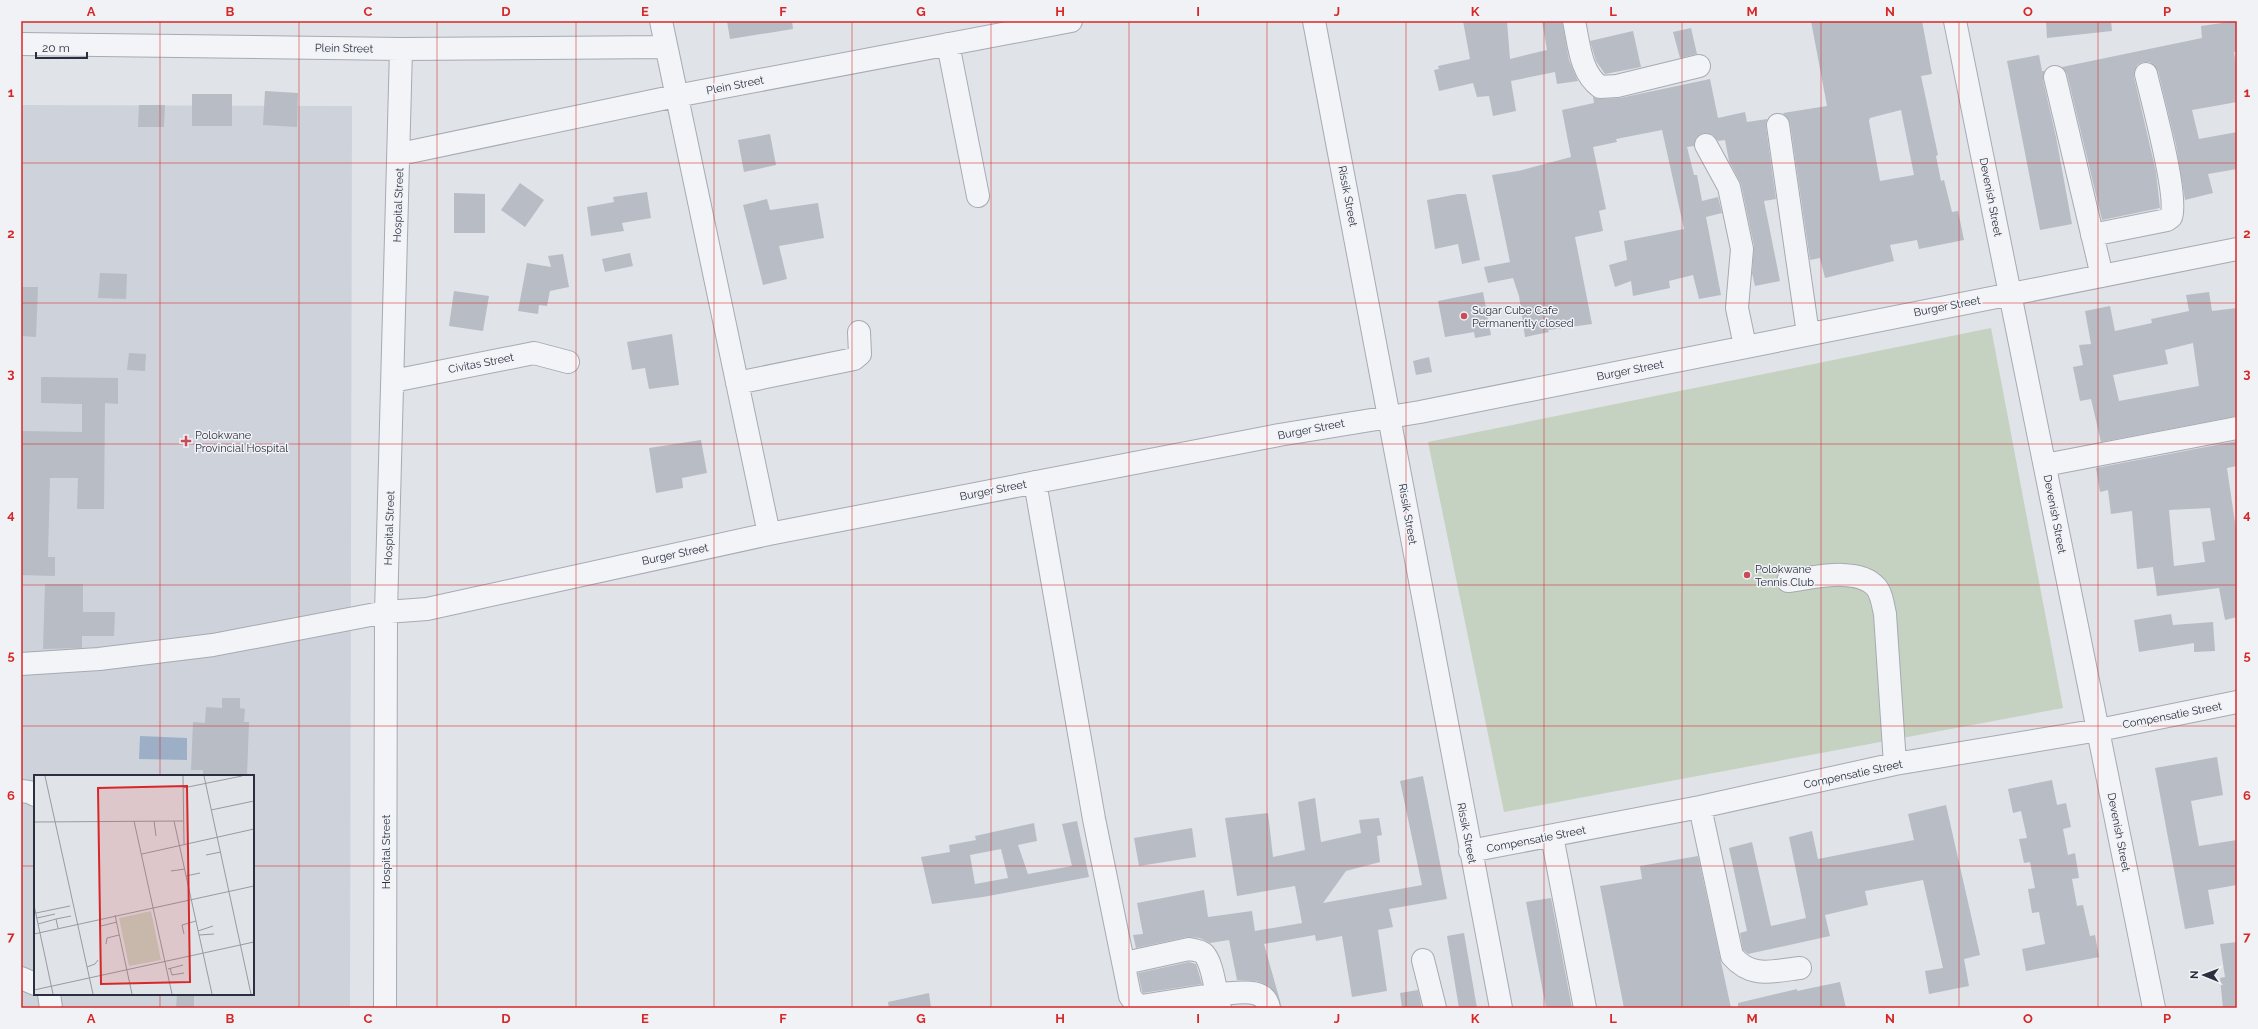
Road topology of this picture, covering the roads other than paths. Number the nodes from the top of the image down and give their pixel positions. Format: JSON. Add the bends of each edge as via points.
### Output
{"nodes":[{"id":1,"x":661,"y":21,"type":"edge"},
{"id":2,"x":1071,"y":21,"type":"edge"},
{"id":3,"x":1314,"y":21,"type":"edge"},
{"id":4,"x":1574,"y":21,"type":"edge"},
{"id":5,"x":1955,"y":21,"type":"edge"},
{"id":6,"x":1028,"y":25,"type":"edge"},
{"id":7,"x":21,"y":44,"type":"edge"},
{"id":8,"x":948,"y":44,"type":"junction"},
{"id":9,"x":666,"y":48,"type":"junction"},
{"id":10,"x":401,"y":49,"type":"junction"},
{"id":11,"x":1699,"y":66,"type":"dead end"},
{"id":12,"x":2146,"y":74,"type":"dead end"},
{"id":13,"x":2055,"y":77,"type":"dead end"},
{"id":14,"x":676,"y":96,"type":"junction"},
{"id":15,"x":1778,"y":125,"type":"dead end"},
{"id":16,"x":1706,"y":145,"type":"dead end"},
{"id":17,"x":400,"y":154,"type":"junction"},
{"id":18,"x":978,"y":196,"type":"dead end"},
{"id":19,"x":2092,"y":235,"type":"junction"},
{"id":20,"x":2237,"y":249,"type":"edge"},
{"id":21,"x":2102,"y":276,"type":"junction"},
{"id":22,"x":2010,"y":294,"type":"junction"},
{"id":23,"x":859,"y":332,"type":"dead end"},
{"id":24,"x":1808,"y":334,"type":"junction"},
{"id":25,"x":1745,"y":346,"type":"junction"},
{"id":26,"x":568,"y":362,"type":"dead end"},
{"id":27,"x":393,"y":381,"type":"junction"},
{"id":28,"x":737,"y":383,"type":"junction"},
{"id":29,"x":1390,"y":416,"type":"junction"},
{"id":30,"x":2237,"y":428,"type":"edge"},
{"id":31,"x":2045,"y":465,"type":"junction"},
{"id":32,"x":1035,"y":482,"type":"junction"},
{"id":33,"x":769,"y":534,"type":"junction"},
{"id":34,"x":1788,"y":580,"type":"dead end"},
{"id":35,"x":386,"y":612,"type":"junction"},
{"id":36,"x":21,"y":664,"type":"edge"},
{"id":37,"x":2237,"y":702,"type":"edge"},
{"id":38,"x":2099,"y":730,"type":"junction"},
{"id":39,"x":1895,"y":764,"type":"junction"},
{"id":40,"x":21,"y":791,"type":"edge"},
{"id":41,"x":34,"y":794,"type":"edge"},
{"id":42,"x":1700,"y":807,"type":"junction"},
{"id":43,"x":1552,"y":836,"type":"junction"},
{"id":44,"x":1470,"y":851,"type":"junction"},
{"id":45,"x":1423,"y":960,"type":"dead end"},
{"id":46,"x":1125,"y":963,"type":"junction"},
{"id":47,"x":1800,"y":968,"type":"dead end"},
{"id":48,"x":21,"y":978,"type":"edge"},
{"id":49,"x":34,"y":984,"type":"edge"},
{"id":50,"x":49,"y":995,"type":"edge"},
{"id":51,"x":1219,"y":1001,"type":"edge"},
{"id":52,"x":1131,"y":1005,"type":"edge"},
{"id":53,"x":1173,"y":1005,"type":"edge"},
{"id":54,"x":51,"y":1008,"type":"edge"},
{"id":55,"x":385,"y":1008,"type":"edge"},
{"id":56,"x":1269,"y":1008,"type":"edge"},
{"id":57,"x":1435,"y":1008,"type":"edge"},
{"id":58,"x":1501,"y":1008,"type":"edge"},
{"id":59,"x":1585,"y":1008,"type":"edge"},
{"id":60,"x":2154,"y":1008,"type":"edge"}],
"edges":[{"from":1,"to":9,"type":"street"},
{"from":2,"to":6,"type":"street","name":"Plein Street"},
{"from":3,"to":29,"type":"street","name":"Rissik Street"},
{"from":4,"to":11,"type":"street","via":[[1585,70],[1600,87],[1617,86]]},
{"from":5,"to":22,"type":"street","name":"Devenish Street"},
{"from":6,"to":8,"type":"street","name":"Plein Street"},
{"from":7,"to":10,"type":"street","name":"Plein Street"},
{"from":8,"to":14,"type":"street","name":"Plein Street"},
{"from":8,"to":18,"type":"street"},
{"from":9,"to":10,"type":"street","name":"Plein Street"},
{"from":9,"to":14,"type":"street"},
{"from":10,"to":17,"type":"street","name":"Hospital Street"},
{"from":12,"to":19,"type":"street","via":[[2171,189],[2172,217]]},
{"from":13,"to":19,"type":"street"},
{"from":14,"to":17,"type":"street","name":"Plein Street"},
{"from":14,"to":28,"type":"street"},
{"from":15,"to":24,"type":"street"},
{"from":16,"to":25,"type":"street","via":[[1729,187],[1742,249],[1737,308]]},
{"from":17,"to":27,"type":"street","name":"Hospital Street"},
{"from":19,"to":21,"type":"street"},
{"from":20,"to":21,"type":"street","name":"Burger Street"},
{"from":21,"to":22,"type":"street","name":"Burger Street"},
{"from":22,"to":24,"type":"street","name":"Burger Street"},
{"from":22,"to":31,"type":"street","name":"Devenish Street"},
{"from":23,"to":28,"type":"street","via":[[860,354],[854,359]]},
{"from":24,"to":25,"type":"street","name":"Burger Street"},
{"from":25,"to":29,"type":"street","name":"Burger Street"},
{"from":26,"to":27,"type":"street","name":"Civitas Street","via":[[534,353]]},
{"from":27,"to":35,"type":"street","name":"Hospital Street"},
{"from":28,"to":33,"type":"street"},
{"from":29,"to":32,"type":"street","name":"Burger Street"},
{"from":29,"to":44,"type":"street","name":"Rissik Street"},
{"from":30,"to":31,"type":"street"},
{"from":31,"to":38,"type":"street","name":"Devenish Street"},
{"from":32,"to":33,"type":"street","name":"Burger Street"},
{"from":32,"to":46,"type":"street","via":[[1094,819]]},
{"from":33,"to":35,"type":"street","name":"Burger Street","via":[[427,609]]},
{"from":34,"to":39,"type":"street","via":[[1851,575],[1862,578],[1876,587],[1885,614]]},
{"from":35,"to":36,"type":"street","name":"Burger Street","via":[[213,645],[99,659]]},
{"from":35,"to":55,"type":"street","name":"Hospital Street"},
{"from":37,"to":38,"type":"street","name":"Compensatie Street"},
{"from":38,"to":39,"type":"street","name":"Compensatie Street"},
{"from":38,"to":60,"type":"street","name":"Devenish Street"},
{"from":39,"to":42,"type":"street","name":"Compensatie Street"},
{"from":40,"to":41,"type":"street"},
{"from":42,"to":43,"type":"street","name":"Compensatie Street"},
{"from":42,"to":47,"type":"street","via":[[1732,956],[1744,968],[1759,972]]},
{"from":43,"to":44,"type":"street","name":"Compensatie Street"},
{"from":43,"to":59,"type":"street"},
{"from":44,"to":58,"type":"street","name":"Rissik Street"},
{"from":45,"to":57,"type":"street"},
{"from":46,"to":51,"type":"street","via":[[1189,949],[1199,951],[1208,964]]},
{"from":46,"to":52,"type":"street"},
{"from":48,"to":49,"type":"street"},
{"from":50,"to":54,"type":"street"},
{"from":51,"to":53,"type":"street"},
{"from":51,"to":56,"type":"street","via":[[1254,993],[1262,994],[1267,998]]},
{"from":52,"to":53,"type":"street"}]}
